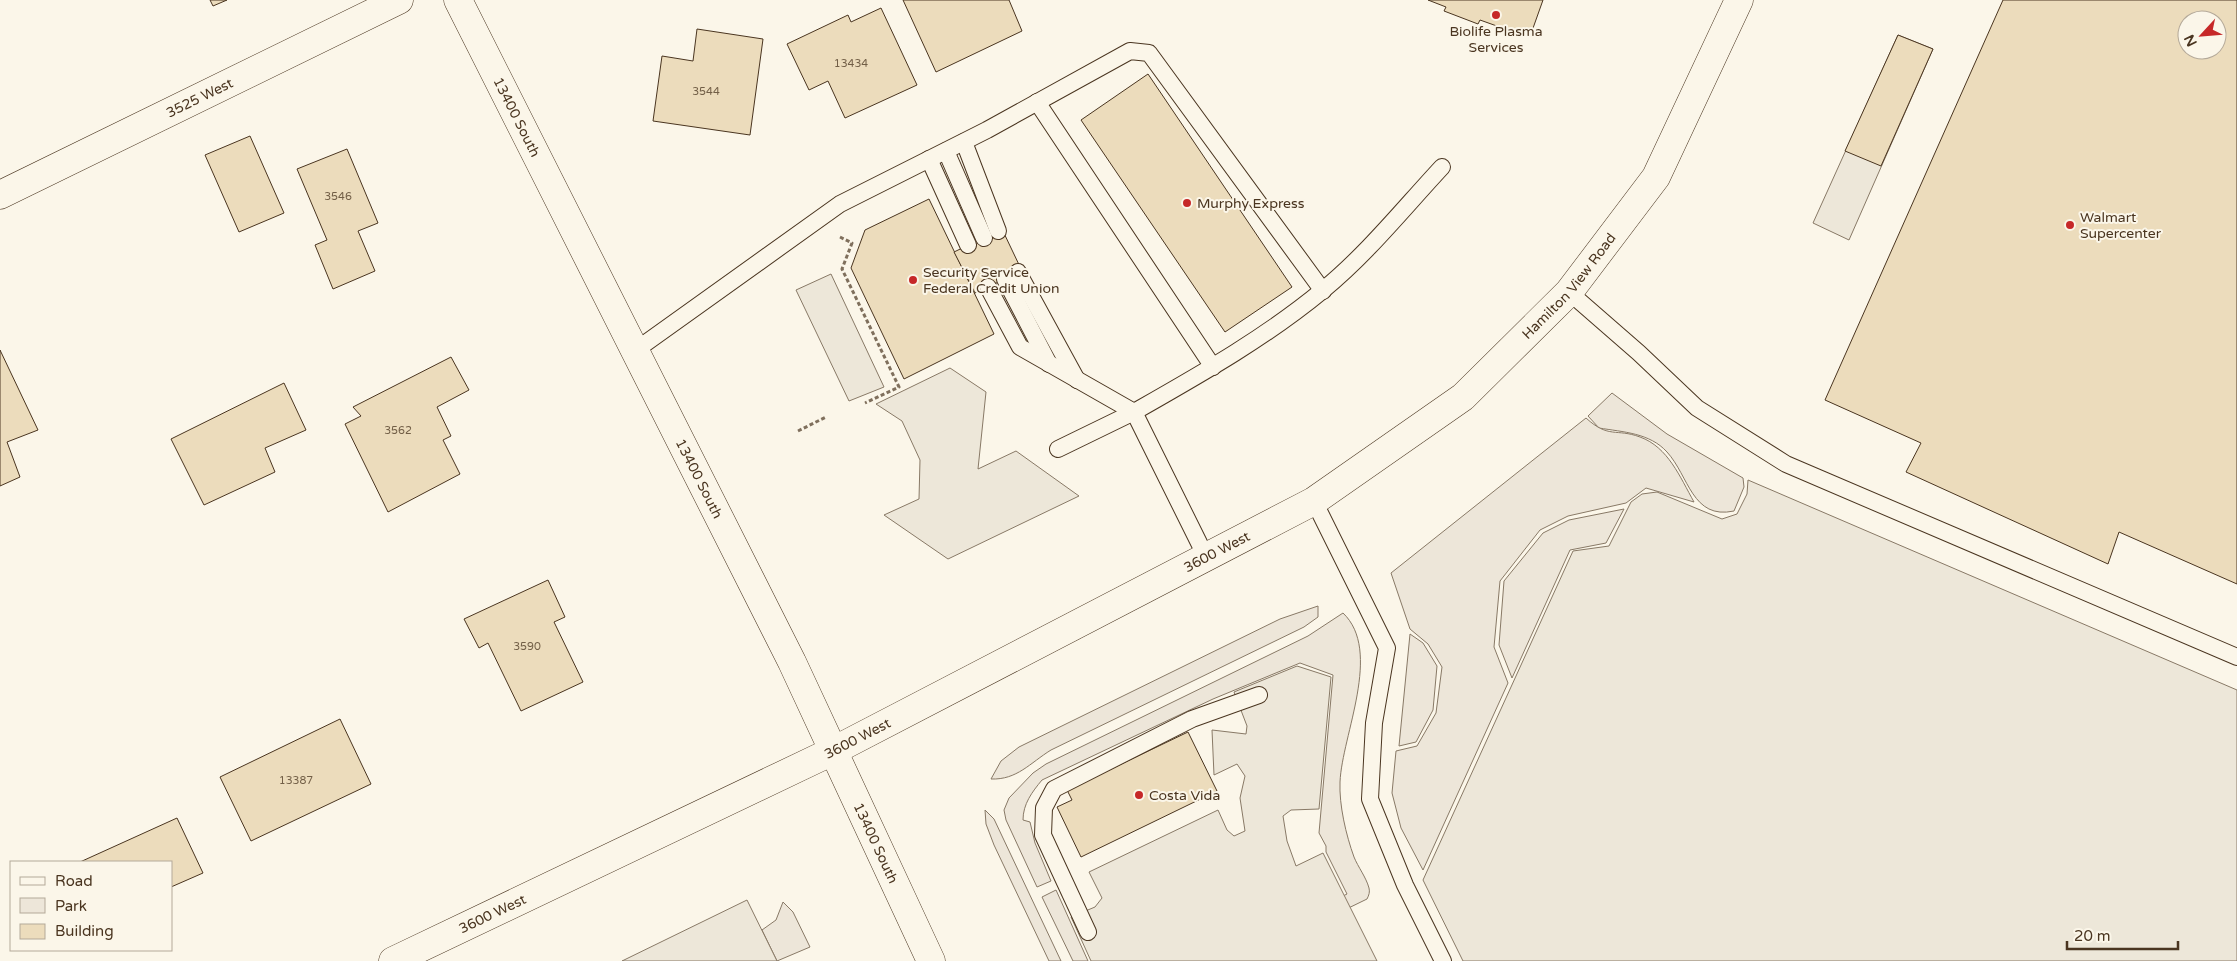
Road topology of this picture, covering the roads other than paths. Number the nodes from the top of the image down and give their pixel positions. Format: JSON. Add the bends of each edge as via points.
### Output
{"nodes":[{"id":1,"x":399,"y":0,"type":"edge"},
{"id":2,"x":458,"y":0,"type":"edge"},
{"id":3,"x":1739,"y":0,"type":"edge"},
{"id":4,"x":1037,"y":102,"type":"junction"},
{"id":5,"x":964,"y":142,"type":"junction"},
{"id":6,"x":946,"y":151,"type":"junction"},
{"id":7,"x":928,"y":160,"type":"junction"},
{"id":8,"x":1442,"y":167,"type":"dead end"},
{"id":9,"x":0,"y":195,"type":"edge"},
{"id":10,"x":968,"y":245,"type":"dead end"},
{"id":11,"x":988,"y":287,"type":"dead end"},
{"id":12,"x":1323,"y":291,"type":"junction"},
{"id":13,"x":1569,"y":292,"type":"junction"},
{"id":14,"x":636,"y":350,"type":"junction"},
{"id":15,"x":1049,"y":364,"type":"junction"},
{"id":16,"x":1213,"y":367,"type":"junction"},
{"id":17,"x":1076,"y":380,"type":"junction"},
{"id":18,"x":1134,"y":412,"type":"junction"},
{"id":19,"x":1058,"y":449,"type":"dead end"},
{"id":20,"x":1314,"y":501,"type":"junction"},
{"id":21,"x":1206,"y":557,"type":"junction"},
{"id":22,"x":2237,"y":656,"type":"edge"},
{"id":23,"x":1259,"y":695,"type":"dead end"},
{"id":24,"x":833,"y":751,"type":"junction"},
{"id":25,"x":1088,"y":932,"type":"dead end"},
{"id":26,"x":393,"y":961,"type":"edge"},
{"id":27,"x":931,"y":961,"type":"edge"},
{"id":28,"x":1443,"y":961,"type":"edge"}],
"edges":[{"from":1,"to":9,"type":"street","name":"3525 West"},
{"from":2,"to":14,"type":"street","name":"13400 South"},
{"from":3,"to":13,"type":"street","name":"Hamilton View Road","via":[[1656,177]]},
{"from":4,"to":5,"type":"lane"},
{"from":4,"to":12,"type":"lane","via":[[1130,51],[1149,53]]},
{"from":4,"to":16,"type":"lane"},
{"from":5,"to":6,"type":"lane"},
{"from":5,"to":6,"type":"lane","via":[[991,234]]},
{"from":6,"to":7,"type":"lane"},
{"from":7,"to":10,"type":"lane"},
{"from":7,"to":14,"type":"lane","via":[[840,204]]},
{"from":8,"to":12,"type":"lane","via":[[1362,254]]},
{"from":11,"to":15,"type":"lane","via":[[1020,347]]},
{"from":12,"to":16,"type":"lane"},
{"from":13,"to":20,"type":"street","name":"Hamilton View Road","via":[[1463,397]]},
{"from":13,"to":22,"type":"lane","via":[[1697,408],[1786,464]]},
{"from":14,"to":24,"type":"street","name":"13400 South","via":[[788,653]]},
{"from":15,"to":17,"type":"lane"},
{"from":15,"to":17,"type":"lane","via":[[1011,275]]},
{"from":16,"to":18,"type":"lane"},
{"from":17,"to":18,"type":"lane"},
{"from":18,"to":19,"type":"lane"},
{"from":18,"to":21,"type":"lane"},
{"from":20,"to":21,"type":"street","name":"3600 West"},
{"from":20,"to":28,"type":"lane","via":[[1387,648],[1374,723],[1370,799],[1405,885]]},
{"from":21,"to":24,"type":"street","name":"3600 West"},
{"from":23,"to":25,"type":"lane","via":[[1192,719],[1054,789],[1044,808],[1043,835]]},
{"from":24,"to":26,"type":"street","name":"3600 West"},
{"from":24,"to":27,"type":"street","name":"13400 South"}]}
